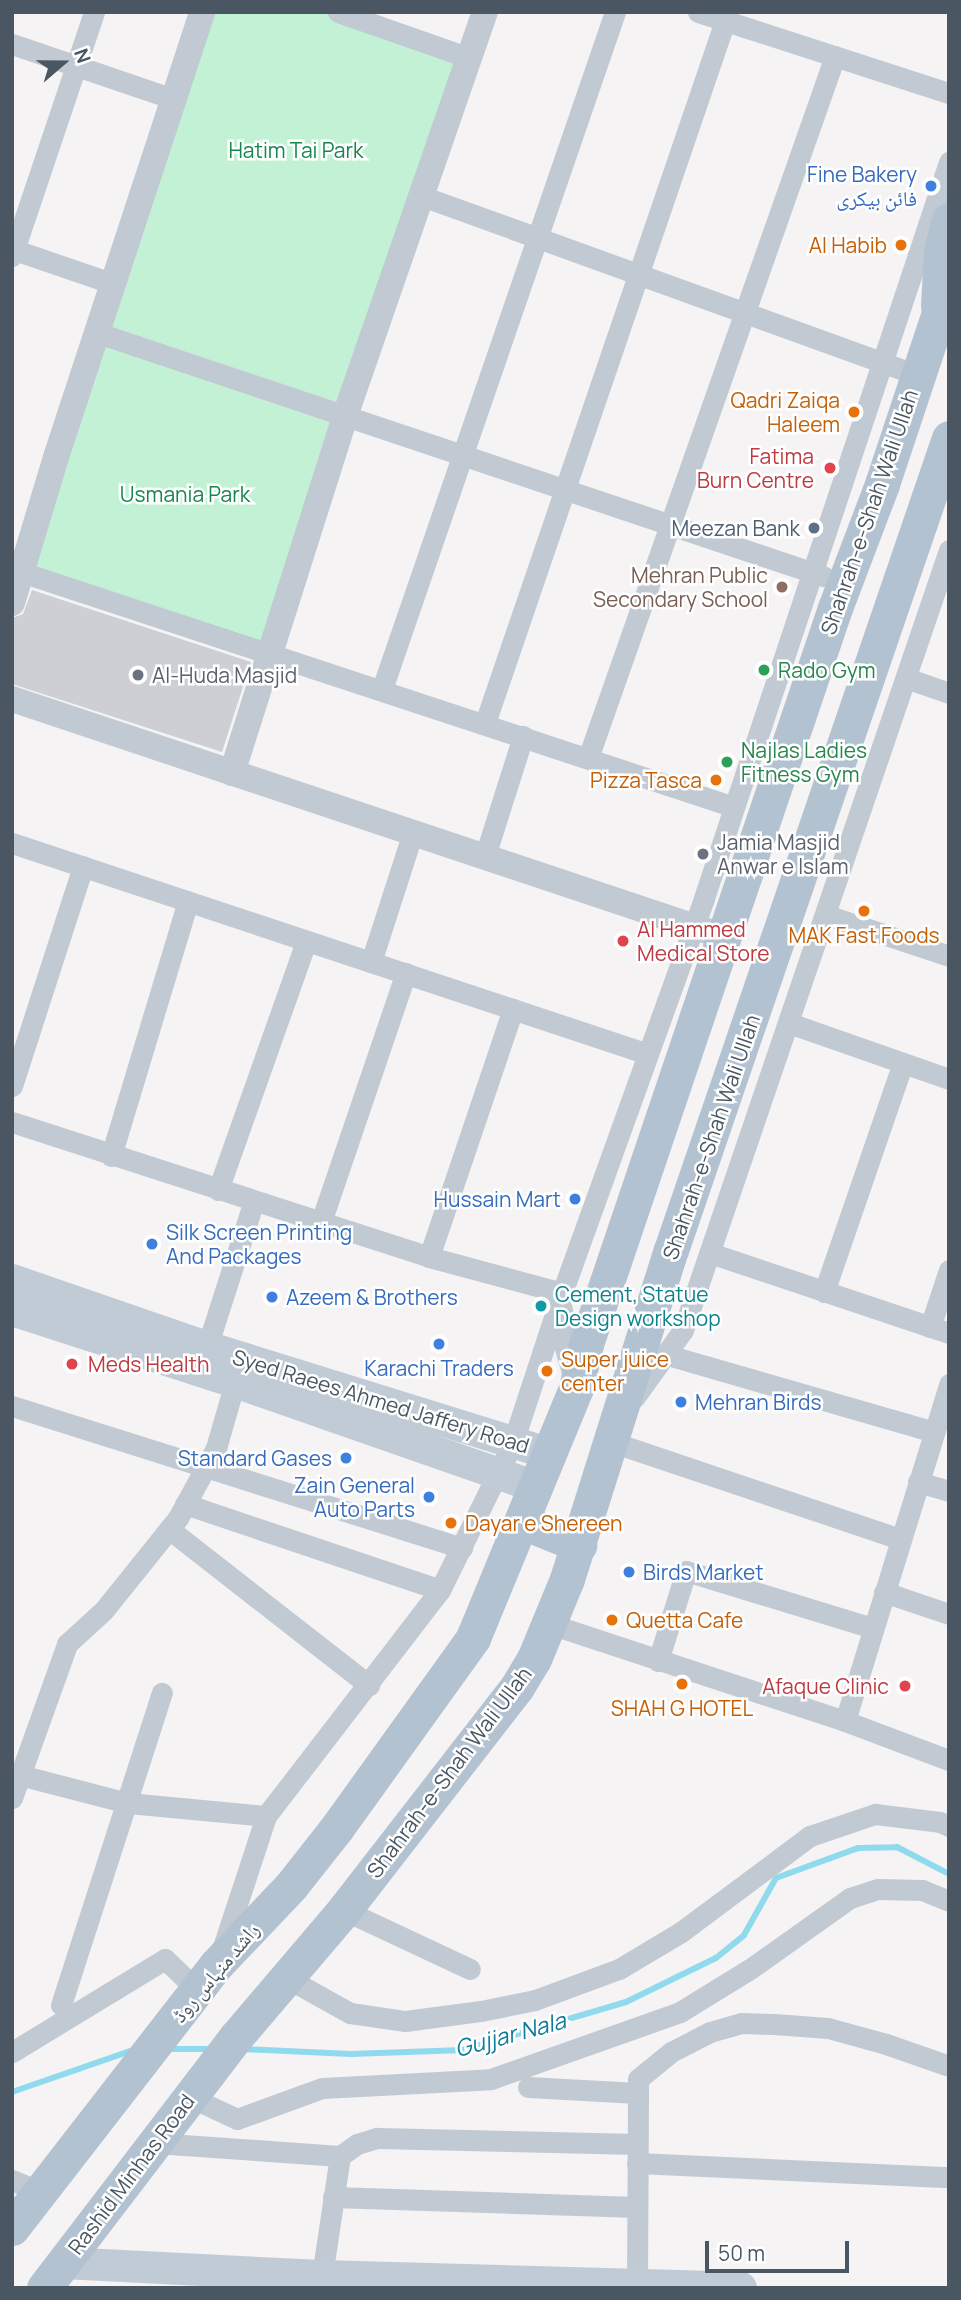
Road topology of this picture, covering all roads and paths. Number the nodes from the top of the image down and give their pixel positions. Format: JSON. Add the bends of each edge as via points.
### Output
{"nodes":[{"id":1,"x":94,"y":12,"type":"edge"},
{"id":2,"x":202,"y":12,"type":"edge"},
{"id":3,"x":338,"y":12,"type":"edge"},
{"id":4,"x":485,"y":12,"type":"edge"},
{"id":5,"x":615,"y":12,"type":"edge"},
{"id":6,"x":698,"y":12,"type":"edge"},
{"id":7,"x":725,"y":21,"type":"junction"},
{"id":8,"x":12,"y":44,"type":"edge"},
{"id":9,"x":835,"y":56,"type":"junction"},
{"id":10,"x":470,"y":58,"type":"junction"},
{"id":11,"x":77,"y":66,"type":"junction"},
{"id":12,"x":949,"y":93,"type":"edge"},
{"id":13,"x":174,"y":99,"type":"junction"},
{"id":14,"x":949,"y":162,"type":"edge"},
{"id":15,"x":419,"y":195,"type":"junction"},
{"id":16,"x":949,"y":220,"type":"edge"},
{"id":17,"x":538,"y":238,"type":"junction"},
{"id":18,"x":13,"y":252,"type":"edge"},
{"id":19,"x":638,"y":274,"type":"junction"},
{"id":20,"x":114,"y":284,"type":"junction"},
{"id":21,"x":944,"y":296,"type":"edge"},
{"id":22,"x":745,"y":312,"type":"junction"},
{"id":23,"x":98,"y":333,"type":"junction"},
{"id":24,"x":880,"y":361,"type":"junction"},
{"id":25,"x":917,"y":375,"type":"junction"},
{"id":26,"x":345,"y":416,"type":"junction"},
{"id":27,"x":949,"y":438,"type":"edge"},
{"id":28,"x":460,"y":455,"type":"junction"},
{"id":29,"x":845,"y":472,"type":"junction"},
{"id":30,"x":882,"y":484,"type":"junction"},
{"id":31,"x":564,"y":490,"type":"junction"},
{"id":32,"x":670,"y":526,"type":"junction"},
{"id":33,"x":949,"y":550,"type":"edge"},
{"id":34,"x":17,"y":570,"type":"edge"},
{"id":35,"x":812,"y":573,"type":"junction"},
{"id":36,"x":841,"y":595,"type":"junction"},
{"id":37,"x":12,"y":603,"type":"edge"},
{"id":38,"x":885,"y":625,"type":"junction"},
{"id":39,"x":271,"y":652,"type":"junction"},
{"id":40,"x":906,"y":678,"type":"junction"},
{"id":41,"x":382,"y":689,"type":"junction"},
{"id":42,"x":949,"y":692,"type":"edge"},
{"id":43,"x":12,"y":699,"type":"edge"},
{"id":44,"x":485,"y":723,"type":"junction"},
{"id":45,"x":523,"y":736,"type":"junction"},
{"id":46,"x":588,"y":758,"type":"junction"},
{"id":47,"x":766,"y":764,"type":"junction"},
{"id":48,"x":232,"y":773,"type":"junction"},
{"id":49,"x":734,"y":807,"type":"junction"},
{"id":50,"x":413,"y":832,"type":"junction"},
{"id":51,"x":12,"y":843,"type":"edge"},
{"id":52,"x":485,"y":856,"type":"junction"},
{"id":53,"x":83,"y":866,"type":"junction"},
{"id":54,"x":188,"y":901,"type":"junction"},
{"id":55,"x":826,"y":915,"type":"junction"},
{"id":56,"x":709,"y":931,"type":"junction"},
{"id":57,"x":306,"y":941,"type":"junction"},
{"id":58,"x":949,"y":956,"type":"edge"},
{"id":59,"x":371,"y":962,"type":"junction"},
{"id":60,"x":406,"y":973,"type":"junction"},
{"id":61,"x":513,"y":1009,"type":"junction"},
{"id":62,"x":789,"y":1023,"type":"junction"},
{"id":63,"x":648,"y":1054,"type":"junction"},
{"id":64,"x":903,"y":1063,"type":"junction"},
{"id":65,"x":949,"y":1079,"type":"edge"},
{"id":66,"x":12,"y":1086,"type":"edge"},
{"id":67,"x":12,"y":1122,"type":"edge"},
{"id":68,"x":111,"y":1156,"type":"junction"},
{"id":69,"x":218,"y":1190,"type":"junction"},
{"id":70,"x":254,"y":1201,"type":"junction"},
{"id":71,"x":321,"y":1222,"type":"junction"},
{"id":72,"x":710,"y":1254,"type":"junction"},
{"id":73,"x":429,"y":1257,"type":"junction"},
{"id":74,"x":949,"y":1270,"type":"edge"},
{"id":75,"x":12,"y":1280,"type":"edge"},
{"id":76,"x":824,"y":1292,"type":"junction"},
{"id":77,"x":562,"y":1293,"type":"junction"},
{"id":78,"x":12,"y":1310,"type":"edge"},
{"id":79,"x":939,"y":1330,"type":"edge"},
{"id":80,"x":207,"y":1347,"type":"junction"},
{"id":81,"x":664,"y":1354,"type":"junction"},
{"id":82,"x":235,"y":1382,"type":"junction"},
{"id":83,"x":949,"y":1384,"type":"edge"},
{"id":84,"x":576,"y":1388,"type":"junction"},
{"id":85,"x":12,"y":1406,"type":"edge"},
{"id":86,"x":616,"y":1431,"type":"junction"},
{"id":87,"x":934,"y":1432,"type":"junction"},
{"id":88,"x":513,"y":1442,"type":"junction"},
{"id":89,"x":551,"y":1454,"type":"junction"},
{"id":90,"x":206,"y":1466,"type":"junction"},
{"id":91,"x":499,"y":1474,"type":"junction"},
{"id":92,"x":918,"y":1482,"type":"junction"},
{"id":93,"x":537,"y":1487,"type":"junction"},
{"id":94,"x":949,"y":1491,"type":"edge"},
{"id":95,"x":185,"y":1504,"type":"junction"},
{"id":96,"x":523,"y":1522,"type":"junction"},
{"id":97,"x":169,"y":1529,"type":"junction"},
{"id":98,"x":900,"y":1539,"type":"junction"},
{"id":99,"x":579,"y":1545,"type":"junction"},
{"id":100,"x":462,"y":1548,"type":"junction"},
{"id":101,"x":440,"y":1590,"type":"junction"},
{"id":102,"x":884,"y":1592,"type":"junction"},
{"id":103,"x":949,"y":1614,"type":"edge"},
{"id":104,"x":550,"y":1625,"type":"junction"},
{"id":105,"x":873,"y":1628,"type":"junction"},
{"id":106,"x":658,"y":1661,"type":"junction"},
{"id":107,"x":369,"y":1685,"type":"junction"},
{"id":108,"x":162,"y":1693,"type":"dead end"},
{"id":109,"x":845,"y":1721,"type":"junction"},
{"id":110,"x":949,"y":1760,"type":"edge"},
{"id":111,"x":16,"y":1774,"type":"edge"},
{"id":112,"x":12,"y":1798,"type":"edge"},
{"id":113,"x":128,"y":1803,"type":"junction"},
{"id":114,"x":266,"y":1816,"type":"junction"},
{"id":115,"x":949,"y":1826,"type":"edge"},
{"id":116,"x":291,"y":1886,"type":"joint"},
{"id":117,"x":949,"y":1901,"type":"edge"},
{"id":118,"x":344,"y":1910,"type":"junction"},
{"id":119,"x":470,"y":1969,"type":"dead end"},
{"id":120,"x":207,"y":1978,"type":"junction"},
{"id":121,"x":287,"y":1978,"type":"junction"},
{"id":122,"x":61,"y":2005,"type":"dead end"},
{"id":123,"x":227,"y":2049,"type":"joint"},
{"id":124,"x":12,"y":2052,"type":"edge"},
{"id":125,"x":949,"y":2066,"type":"edge"},
{"id":126,"x":528,"y":2087,"type":"dead end"},
{"id":127,"x":638,"y":2094,"type":"junction"},
{"id":128,"x":190,"y":2097,"type":"junction"},
{"id":129,"x":155,"y":2143,"type":"junction"},
{"id":130,"x":637,"y":2154,"type":"junction"},
{"id":131,"x":340,"y":2156,"type":"junction"},
{"id":132,"x":949,"y":2177,"type":"edge"},
{"id":133,"x":26,"y":2186,"type":"edge"},
{"id":134,"x":332,"y":2197,"type":"junction"},
{"id":135,"x":637,"y":2207,"type":"junction"},
{"id":136,"x":12,"y":2228,"type":"edge"},
{"id":137,"x":53,"y":2275,"type":"edge"},
{"id":138,"x":322,"y":2276,"type":"junction"},
{"id":139,"x":638,"y":2285,"type":"junction"},
{"id":140,"x":741,"y":2288,"type":"edge"}],
"edges":[{"from":1,"to":11,"type":"street"},
{"from":2,"to":13,"type":"street"},
{"from":3,"to":10,"type":"street"},
{"from":4,"to":10,"type":"street"},
{"from":5,"to":17,"type":"street"},
{"from":6,"to":7,"type":"street"},
{"from":7,"to":9,"type":"street"},
{"from":7,"to":19,"type":"street"},
{"from":8,"to":11,"type":"street"},
{"from":9,"to":12,"type":"street"},
{"from":9,"to":22,"type":"street"},
{"from":10,"to":15,"type":"street"},
{"from":11,"to":13,"type":"street"},
{"from":11,"to":18,"type":"street"},
{"from":13,"to":20,"type":"street"},
{"from":14,"to":24,"type":"street"},
{"from":15,"to":17,"type":"street"},
{"from":15,"to":26,"type":"street"},
{"from":16,"to":21,"type":"main road","name":"Shahrah-e-Shah Wali Ullah","via":[[941,251]]},
{"from":17,"to":19,"type":"street"},
{"from":17,"to":28,"type":"street"},
{"from":18,"to":20,"type":"street"},
{"from":19,"to":22,"type":"street"},
{"from":19,"to":31,"type":"street"},
{"from":20,"to":23,"type":"street"},
{"from":21,"to":25,"type":"main road","name":"Shahrah-e-Shah Wali Ullah"},
{"from":22,"to":24,"type":"street"},
{"from":22,"to":32,"type":"street"},
{"from":23,"to":26,"type":"street"},
{"from":23,"to":34,"type":"street"},
{"from":24,"to":25,"type":"street"},
{"from":24,"to":29,"type":"street"},
{"from":25,"to":30,"type":"main road","name":"Shahrah-e-Shah Wali Ullah"},
{"from":26,"to":28,"type":"street"},
{"from":26,"to":39,"type":"street"},
{"from":27,"to":38,"type":"main road","name":"Shahrah-e-Shah Wali Ullah"},
{"from":28,"to":31,"type":"street"},
{"from":28,"to":41,"type":"street"},
{"from":29,"to":30,"type":"street"},
{"from":29,"to":35,"type":"street"},
{"from":30,"to":36,"type":"main road","name":"Shahrah-e-Shah Wali Ullah"},
{"from":31,"to":32,"type":"street"},
{"from":31,"to":44,"type":"street"},
{"from":32,"to":35,"type":"street"},
{"from":32,"to":46,"type":"street"},
{"from":33,"to":40,"type":"street"},
{"from":34,"to":37,"type":"street"},
{"from":34,"to":39,"type":"street"},
{"from":35,"to":36,"type":"street"},
{"from":35,"to":47,"type":"street"},
{"from":36,"to":38,"type":"main road"},
{"from":36,"to":47,"type":"main road","name":"Shahrah-e-Shah Wali Ullah"},
{"from":38,"to":86,"type":"main road","name":"Shahrah-e-Shah Wali Ullah","via":[[671,1250]]},
{"from":39,"to":41,"type":"street"},
{"from":39,"to":48,"type":"street"},
{"from":40,"to":42,"type":"street"},
{"from":40,"to":55,"type":"street"},
{"from":41,"to":44,"type":"street"},
{"from":43,"to":48,"type":"street"},
{"from":44,"to":45,"type":"street"},
{"from":45,"to":46,"type":"street"},
{"from":45,"to":52,"type":"street"},
{"from":46,"to":49,"type":"street"},
{"from":47,"to":49,"type":"street"},
{"from":47,"to":56,"type":"main road","name":"Shahrah-e-Shah Wali Ullah"},
{"from":48,"to":50,"type":"street"},
{"from":49,"to":56,"type":"street"},
{"from":50,"to":52,"type":"street"},
{"from":50,"to":59,"type":"street"},
{"from":51,"to":53,"type":"street"},
{"from":52,"to":56,"type":"street"},
{"from":53,"to":54,"type":"street"},
{"from":53,"to":66,"type":"street"},
{"from":54,"to":57,"type":"street"},
{"from":54,"to":68,"type":"street"},
{"from":55,"to":58,"type":"street"},
{"from":55,"to":62,"type":"street"},
{"from":56,"to":63,"type":"street"},
{"from":56,"to":84,"type":"main road","name":"Shahrah-e-Shah Wali Ullah"},
{"from":57,"to":59,"type":"street"},
{"from":57,"to":69,"type":"street"},
{"from":59,"to":60,"type":"street"},
{"from":60,"to":61,"type":"street"},
{"from":60,"to":71,"type":"street"},
{"from":61,"to":63,"type":"street"},
{"from":61,"to":73,"type":"street"},
{"from":62,"to":64,"type":"street"},
{"from":62,"to":72,"type":"street"},
{"from":63,"to":77,"type":"street"},
{"from":64,"to":65,"type":"street"},
{"from":64,"to":76,"type":"street"},
{"from":67,"to":68,"type":"street"},
{"from":68,"to":69,"type":"street"},
{"from":69,"to":70,"type":"street"},
{"from":70,"to":71,"type":"street"},
{"from":70,"to":80,"type":"street"},
{"from":71,"to":73,"type":"street"},
{"from":72,"to":76,"type":"street"},
{"from":72,"to":81,"type":"street","via":[[683,1330]]},
{"from":73,"to":77,"type":"street"},
{"from":74,"to":79,"type":"street"},
{"from":75,"to":80,"type":"main road","name":"Syed Raees Ahmed Jaffery Road"},
{"from":76,"to":79,"type":"street"},
{"from":77,"to":84,"type":"street","via":[[563,1341]]},
{"from":77,"to":88,"type":"street"},
{"from":78,"to":82,"type":"main road","name":"Syed Raees Ahmed Jaffery Road"},
{"from":80,"to":88,"type":"main road","name":"Syed Raees Ahmed Jaffery Road"},
{"from":81,"to":86,"type":"street"},
{"from":81,"to":87,"type":"street"},
{"from":82,"to":90,"type":"street","via":[[216,1448]]},
{"from":82,"to":91,"type":"main road","name":"Syed Raees Ahmed Jaffery Road"},
{"from":83,"to":87,"type":"street"},
{"from":84,"to":89,"type":"main road","name":"Shahrah-e-Shah Wali Ullah"},
{"from":85,"to":90,"type":"street"},
{"from":86,"to":98,"type":"street"},
{"from":86,"to":99,"type":"main road","name":"Shahrah-e-Shah Wali Ullah"},
{"from":87,"to":92,"type":"street"},
{"from":88,"to":89,"type":"main road","name":"Syed Raees Ahmed Jaffery Road"},
{"from":88,"to":91,"type":"street"},
{"from":89,"to":93,"type":"main road","name":"Shahrah-e-Shah Wali Ullah"},
{"from":90,"to":95,"type":"street"},
{"from":90,"to":100,"type":"street"},
{"from":91,"to":93,"type":"main road","name":"Syed Raees Ahmed Jaffery Road"},
{"from":91,"to":100,"type":"street"},
{"from":92,"to":94,"type":"street"},
{"from":92,"to":98,"type":"street"},
{"from":93,"to":96,"type":"main road","name":"Shahrah-e-Shah Wali Ullah"},
{"from":95,"to":97,"type":"street"},
{"from":95,"to":101,"type":"street"},
{"from":96,"to":99,"type":"main road"},
{"from":96,"to":116,"type":"main road","name":"Shahrah-e-Shah Wali Ullah","via":[[473,1637]]},
{"from":97,"to":107,"type":"street"},
{"from":97,"to":111,"type":"street","via":[[104,1610],[67,1644]]},
{"from":98,"to":102,"type":"street"},
{"from":99,"to":104,"type":"main road","name":"Shahrah-e-Shah Wali Ullah"},
{"from":100,"to":101,"type":"street"},
{"from":101,"to":107,"type":"street"},
{"from":102,"to":103,"type":"street"},
{"from":102,"to":105,"type":"street"},
{"from":104,"to":106,"type":"street"},
{"from":104,"to":118,"type":"main road","name":"Shahrah-e-Shah Wali Ullah","via":[[517,1687]]},
{"from":105,"to":106,"type":"street","via":[[686,1571]]},
{"from":105,"to":109,"type":"street"},
{"from":106,"to":109,"type":"street"},
{"from":107,"to":114,"type":"street"},
{"from":108,"to":113,"type":"street"},
{"from":109,"to":110,"type":"street"},
{"from":111,"to":112,"type":"street"},
{"from":111,"to":113,"type":"street"},
{"from":113,"to":114,"type":"street"},
{"from":113,"to":122,"type":"street"},
{"from":114,"to":120,"type":"street"},
{"from":115,"to":121,"type":"street","via":[[875,1814],[810,1836],[681,1932],[619,1969],[535,2000],[405,2021],[350,2013]]},
{"from":116,"to":120,"type":"main road","name":"راشد منہاس روڈ"},
{"from":117,"to":128,"type":"street","via":[[922,1890],[878,1889],[850,1898],[680,2012],[491,2079],[322,2088],[237,2119]]},
{"from":118,"to":119,"type":"street"},
{"from":118,"to":121,"type":"main road","name":"Shahrah-e-Shah Wali Ullah"},
{"from":120,"to":124,"type":"street","via":[[164,1959]]},
{"from":120,"to":133,"type":"main road","name":"راشد منہاس روڈ","via":[[151,2049]]},
{"from":121,"to":123,"type":"main road","name":"Shahrah-e-Shah Wali Ullah"},
{"from":123,"to":128,"type":"main road","name":"Rashid Minhas Road"},
{"from":125,"to":127,"type":"street","via":[[828,2028],[742,2023],[710,2032],[671,2052],[638,2079]]},
{"from":126,"to":127,"type":"street"},
{"from":127,"to":130,"type":"street"},
{"from":128,"to":129,"type":"main road","name":"Rashid Minhas Road"},
{"from":129,"to":131,"type":"street"},
{"from":129,"to":137,"type":"main road","name":"Rashid Minhas Road"},
{"from":130,"to":131,"type":"street","via":[[377,2138]]},
{"from":130,"to":132,"type":"street"},
{"from":130,"to":135,"type":"street"},
{"from":131,"to":134,"type":"street"},
{"from":133,"to":136,"type":"main road"},
{"from":134,"to":135,"type":"street"},
{"from":134,"to":138,"type":"street"},
{"from":135,"to":139,"type":"street"},
{"from":137,"to":138,"type":"main road"},
{"from":138,"to":139,"type":"main road"},
{"from":139,"to":140,"type":"main road"}]}
